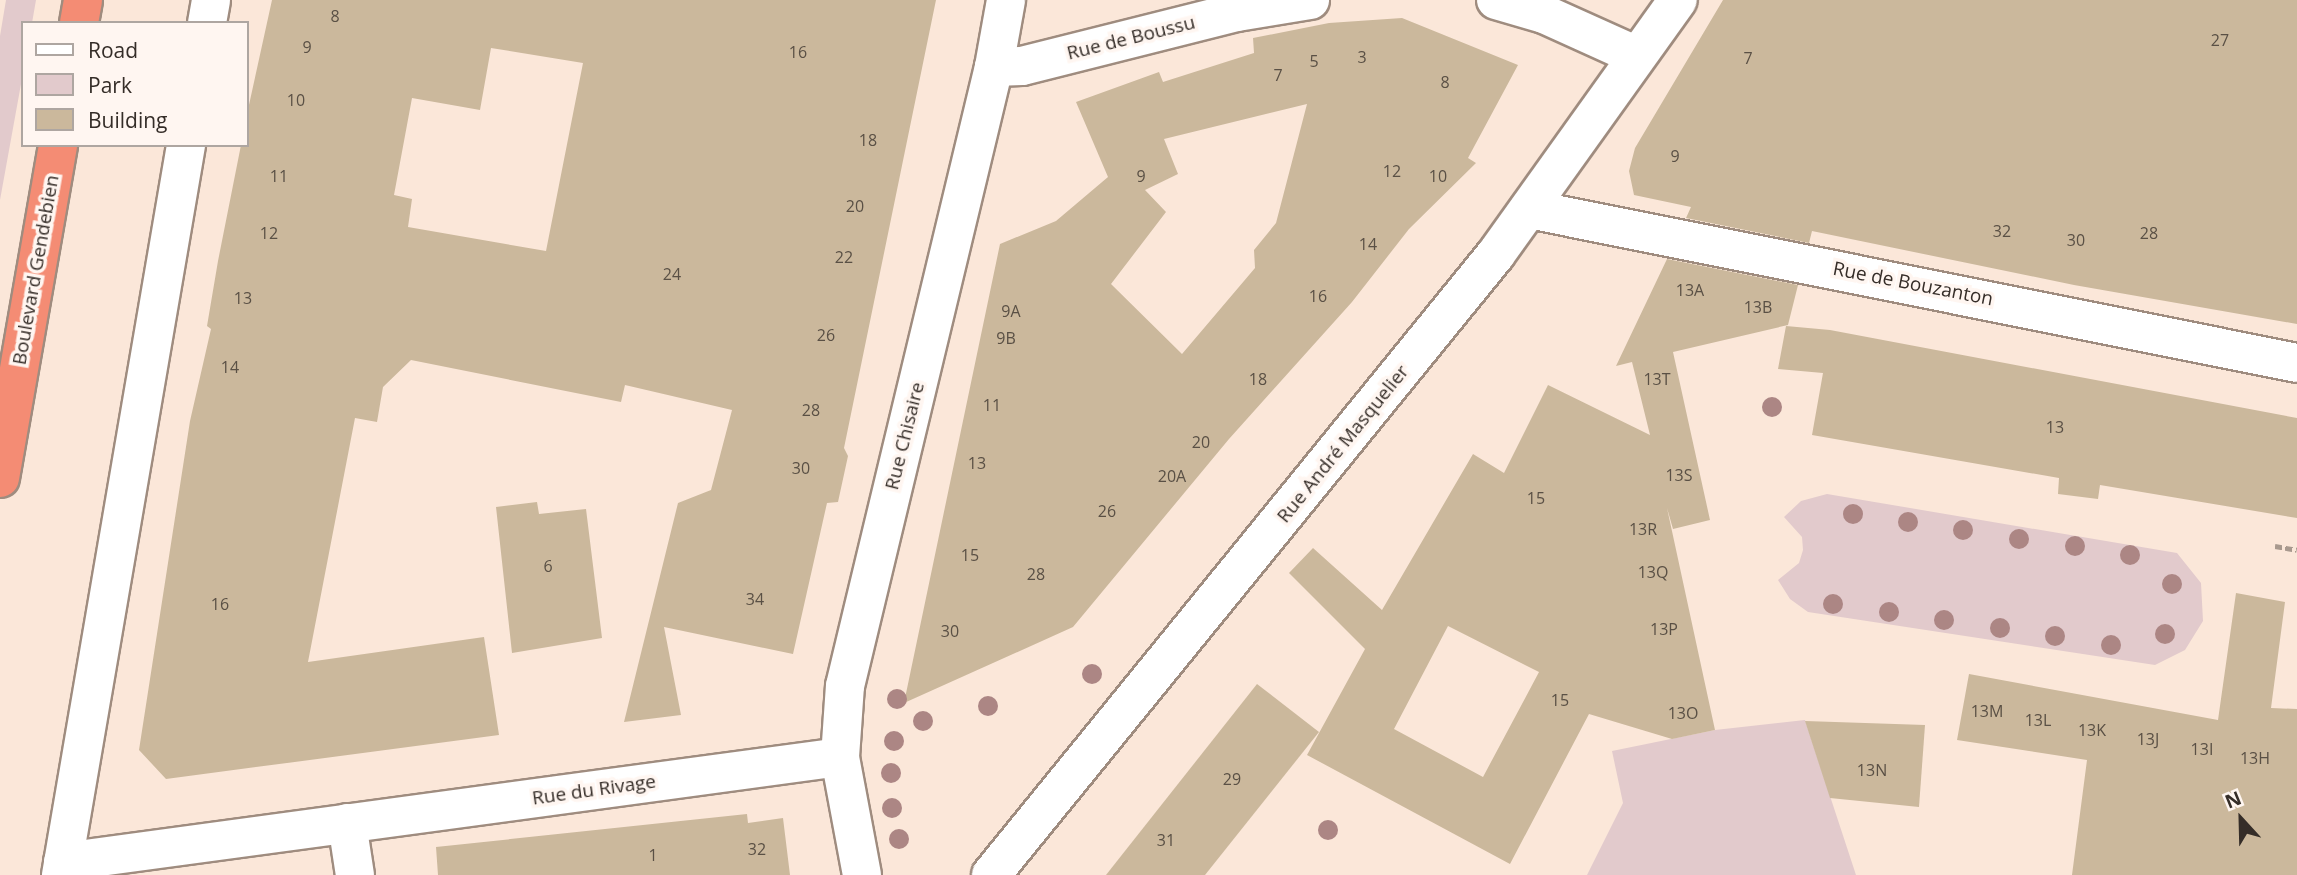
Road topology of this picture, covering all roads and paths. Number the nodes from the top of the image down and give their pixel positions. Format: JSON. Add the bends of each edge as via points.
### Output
{"nodes":[{"id":1,"x":83,"y":0,"type":"edge"},
{"id":2,"x":211,"y":0,"type":"edge"},
{"id":3,"x":1006,"y":0,"type":"edge"},
{"id":4,"x":1310,"y":0,"type":"edge"},
{"id":5,"x":1496,"y":0,"type":"edge"},
{"id":6,"x":1678,"y":0,"type":"edge"},
{"id":7,"x":79,"y":21,"type":"edge"},
{"id":8,"x":207,"y":21,"type":"edge"},
{"id":9,"x":1635,"y":55,"type":"junction"},
{"id":10,"x":994,"y":67,"type":"junction"},
{"id":11,"x":58,"y":147,"type":"edge"},
{"id":12,"x":186,"y":147,"type":"edge"},
{"id":13,"x":1529,"y":209,"type":"junction"},
{"id":14,"x":2297,"y":363,"type":"edge"},
{"id":15,"x":0,"y":478,"type":"edge"},
{"id":16,"x":2275,"y":546,"type":"dead end"},
{"id":17,"x":2297,"y":550,"type":"edge"},
{"id":18,"x":840,"y":757,"type":"junction"},
{"id":19,"x":348,"y":824,"type":"junction"},
{"id":20,"x":62,"y":869,"type":"edge"},
{"id":21,"x":355,"y":875,"type":"edge"},
{"id":22,"x":862,"y":875,"type":"edge"},
{"id":23,"x":991,"y":875,"type":"edge"}],
"edges":[{"from":1,"to":7,"type":"highway"},
{"from":2,"to":8,"type":"street"},
{"from":3,"to":10,"type":"street","name":"Rue Chisaire"},
{"from":4,"to":10,"type":"street","name":"Rue de Boussu","via":[[1237,12],[1022,66]]},
{"from":5,"to":9,"type":"street","via":[[1544,14]]},
{"from":6,"to":9,"type":"street","name":"Rue André Masquelier"},
{"from":9,"to":13,"type":"street","name":"Rue André Masquelier"},
{"from":10,"to":18,"type":"street","name":"Rue Chisaire","via":[[845,686]]},
{"from":11,"to":15,"type":"highway","name":"Boulevard Gendebien"},
{"from":12,"to":20,"type":"street"},
{"from":13,"to":14,"type":"street","name":"Rue de Bouzanton"},
{"from":13,"to":23,"type":"street","name":"Rue André Masquelier","via":[[1177,651]]},
{"from":16,"to":17,"type":"path"},
{"from":18,"to":19,"type":"street","name":"Rue du Rivage"},
{"from":18,"to":22,"type":"street","name":"Rue Chisaire"},
{"from":19,"to":20,"type":"street","name":"Rue du Rivage"},
{"from":19,"to":21,"type":"street"}]}
